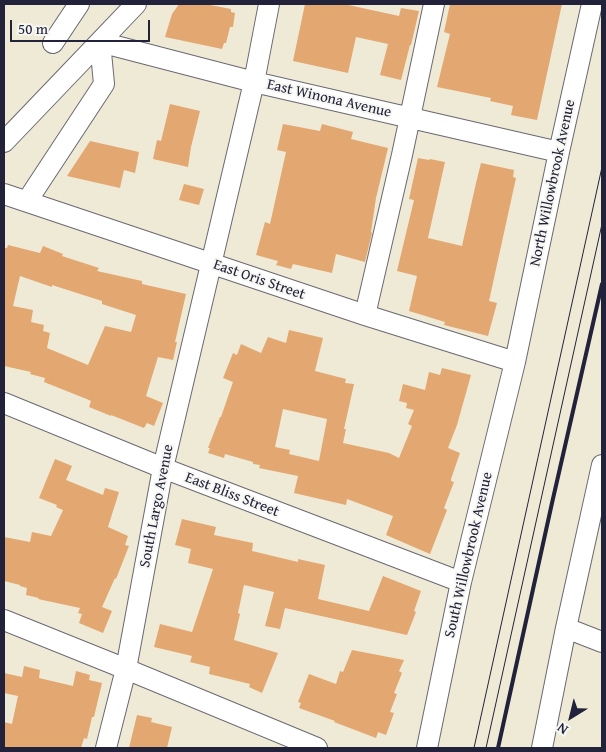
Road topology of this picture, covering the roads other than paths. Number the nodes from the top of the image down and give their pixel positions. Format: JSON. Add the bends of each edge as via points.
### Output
{"nodes":[{"id":1,"x":79,"y":4,"type":"edge"},
{"id":2,"x":136,"y":4,"type":"edge"},
{"id":3,"x":268,"y":4,"type":"edge"},
{"id":4,"x":434,"y":4,"type":"edge"},
{"id":5,"x":592,"y":4,"type":"edge"},
{"id":6,"x":100,"y":42,"type":"junction"},
{"id":7,"x":53,"y":43,"type":"dead end"},
{"id":8,"x":254,"y":82,"type":"junction"},
{"id":9,"x":410,"y":118,"type":"junction"},
{"id":10,"x":13,"y":126,"type":"edge"},
{"id":11,"x":4,"y":142,"type":"edge"},
{"id":12,"x":559,"y":152,"type":"junction"},
{"id":13,"x":4,"y":194,"type":"edge"},
{"id":14,"x":27,"y":201,"type":"junction"},
{"id":15,"x":210,"y":264,"type":"junction"},
{"id":16,"x":365,"y":316,"type":"junction"},
{"id":17,"x":515,"y":362,"type":"junction"},
{"id":18,"x":4,"y":403,"type":"edge"},
{"id":19,"x":602,"y":465,"type":"edge"},
{"id":20,"x":163,"y":468,"type":"junction"},
{"id":21,"x":461,"y":582,"type":"junction"},
{"id":22,"x":4,"y":620,"type":"edge"},
{"id":23,"x":566,"y":628,"type":"junction"},
{"id":24,"x":602,"y":642,"type":"edge"},
{"id":25,"x":126,"y":669,"type":"junction"},
{"id":26,"x":106,"y":748,"type":"edge"},
{"id":27,"x":317,"y":748,"type":"edge"},
{"id":28,"x":427,"y":748,"type":"edge"},
{"id":29,"x":542,"y":748,"type":"edge"}],
"edges":[{"from":1,"to":7,"type":"street"},
{"from":2,"to":6,"type":"street"},
{"from":3,"to":8,"type":"street","name":"South Largo Avenue"},
{"from":4,"to":9,"type":"street"},
{"from":5,"to":12,"type":"street","name":"North Willowbrook Avenue"},
{"from":6,"to":8,"type":"street","name":"East Winona Avenue"},
{"from":6,"to":10,"type":"street"},
{"from":6,"to":14,"type":"street","via":[[104,84]]},
{"from":8,"to":9,"type":"street","name":"East Winona Avenue"},
{"from":8,"to":15,"type":"street","name":"South Largo Avenue"},
{"from":9,"to":12,"type":"street","name":"East Winona Avenue"},
{"from":9,"to":16,"type":"street"},
{"from":10,"to":11,"type":"street"},
{"from":12,"to":17,"type":"street","name":"North Willowbrook Avenue"},
{"from":13,"to":14,"type":"street","name":"East Oris Street"},
{"from":14,"to":15,"type":"street","name":"East Oris Street"},
{"from":15,"to":16,"type":"street","name":"East Oris Street"},
{"from":15,"to":20,"type":"street","name":"South Largo Avenue"},
{"from":16,"to":17,"type":"street","name":"East Oris Street"},
{"from":17,"to":21,"type":"street","name":"South Willowbrook Avenue"},
{"from":18,"to":20,"type":"street","name":"East Bliss Street"},
{"from":19,"to":23,"type":"street"},
{"from":20,"to":21,"type":"street","name":"East Bliss Street"},
{"from":20,"to":25,"type":"street","name":"South Largo Avenue"},
{"from":21,"to":28,"type":"street","name":"South Willowbrook Avenue"},
{"from":22,"to":25,"type":"street"},
{"from":23,"to":24,"type":"street"},
{"from":23,"to":29,"type":"street"},
{"from":25,"to":26,"type":"street","name":"South Largo Avenue"},
{"from":25,"to":27,"type":"street"}]}
